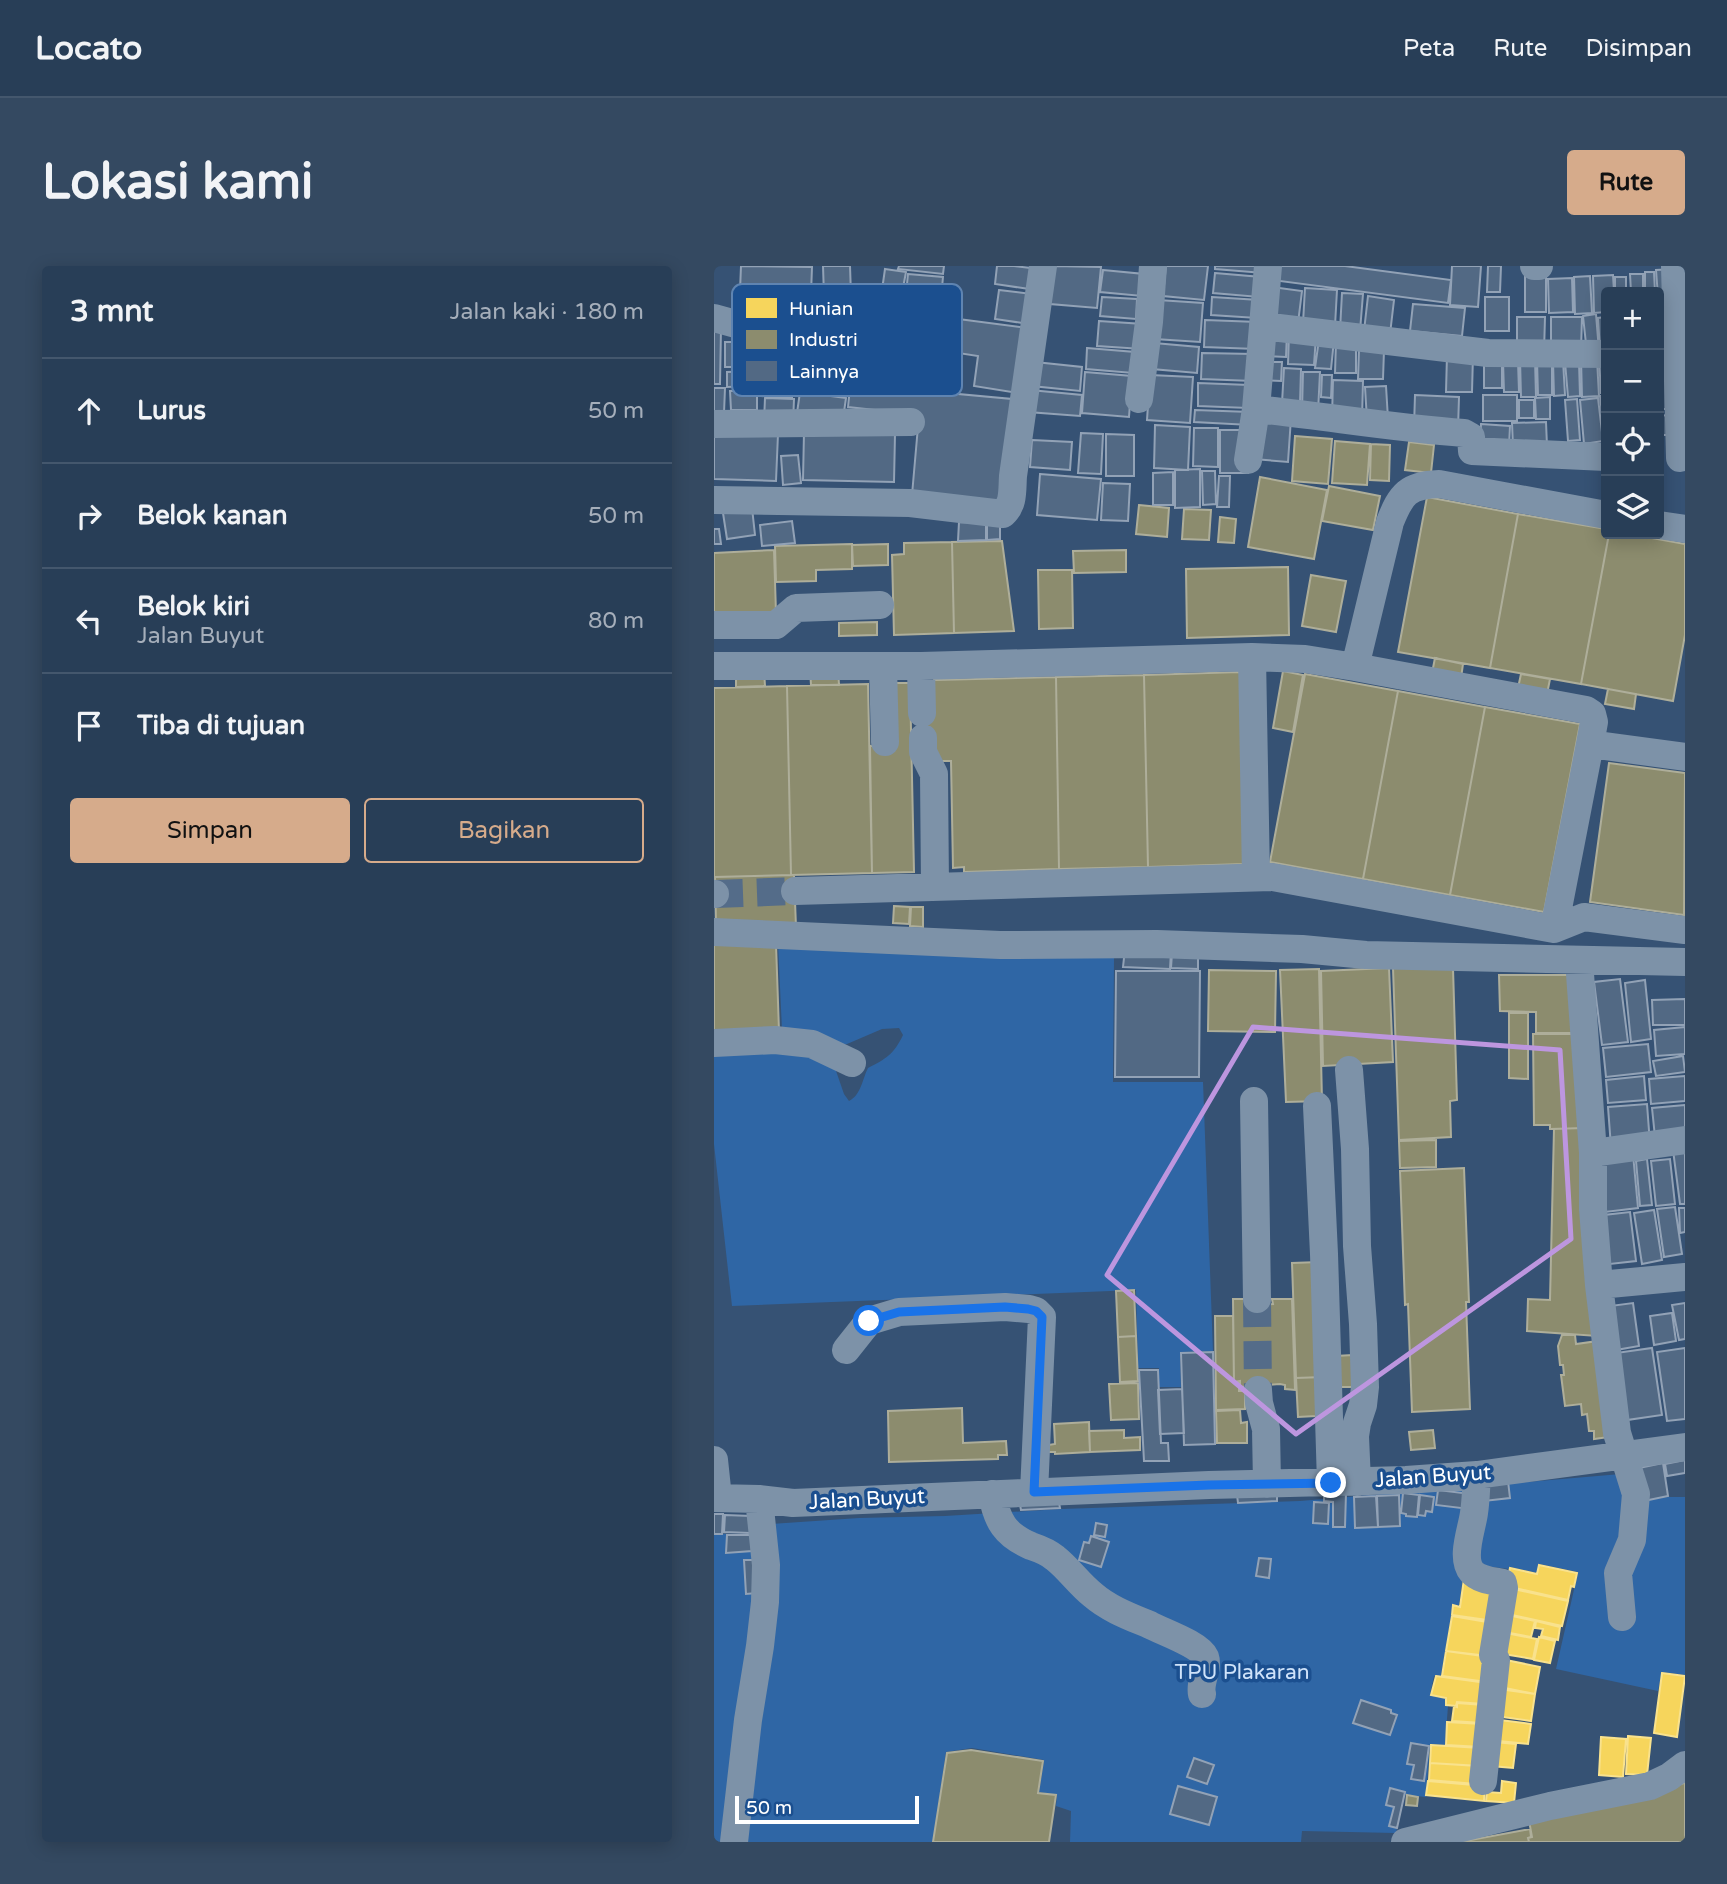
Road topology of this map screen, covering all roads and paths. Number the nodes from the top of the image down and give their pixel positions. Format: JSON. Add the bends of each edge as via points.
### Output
{"nodes":[{"id":1,"x":1043,"y":266,"type":"edge"},
{"id":2,"x":1153,"y":266,"type":"edge"},
{"id":3,"x":1268,"y":266,"type":"edge"},
{"id":4,"x":1675,"y":266,"type":"edge"},
{"id":5,"x":714,"y":318,"type":"edge"},
{"id":6,"x":732,"y":323,"type":"edge"},
{"id":7,"x":1263,"y":326,"type":"junction"},
{"id":8,"x":1674,"y":353,"type":"edge"},
{"id":9,"x":1601,"y":354,"type":"edge"},
{"id":10,"x":1139,"y":399,"type":"dead end"},
{"id":11,"x":1256,"y":409,"type":"junction"},
{"id":12,"x":911,"y":422,"type":"dead end"},
{"id":13,"x":714,"y":424,"type":"edge"},
{"id":14,"x":1601,"y":457,"type":"edge"},
{"id":15,"x":1675,"y":458,"type":"edge"},
{"id":16,"x":1248,"y":460,"type":"dead end"},
{"id":17,"x":714,"y":500,"type":"edge"},
{"id":18,"x":1601,"y":514,"type":"edge"},
{"id":19,"x":1664,"y":526,"type":"edge"},
{"id":20,"x":1685,"y":529,"type":"edge"},
{"id":21,"x":880,"y":604,"type":"dead end"},
{"id":22,"x":714,"y":625,"type":"edge"},
{"id":23,"x":1252,"y":657,"type":"junction"},
{"id":24,"x":714,"y":666,"type":"edge"},
{"id":25,"x":883,"y":666,"type":"junction"},
{"id":26,"x":921,"y":666,"type":"junction"},
{"id":27,"x":1355,"y":667,"type":"junction"},
{"id":28,"x":885,"y":742,"type":"dead end"},
{"id":29,"x":1590,"y":744,"type":"junction"},
{"id":30,"x":1685,"y":757,"type":"edge"},
{"id":31,"x":1256,"y":877,"type":"junction"},
{"id":32,"x":935,"y":887,"type":"junction"},
{"id":33,"x":795,"y":891,"type":"tunnel mouth"},
{"id":34,"x":1555,"y":929,"type":"junction"},
{"id":35,"x":1685,"y":930,"type":"edge"},
{"id":36,"x":714,"y":932,"type":"edge"},
{"id":37,"x":1579,"y":960,"type":"junction"},
{"id":38,"x":1685,"y":962,"type":"edge"},
{"id":39,"x":714,"y":1043,"type":"edge"},
{"id":40,"x":852,"y":1063,"type":"dead end"},
{"id":41,"x":1349,"y":1070,"type":"dead end"},
{"id":42,"x":1254,"y":1101,"type":"dead end"},
{"id":43,"x":1317,"y":1106,"type":"dead end"},
{"id":44,"x":1685,"y":1140,"type":"edge"},
{"id":45,"x":1593,"y":1153,"type":"junction"},
{"id":46,"x":1685,"y":1277,"type":"edge"},
{"id":47,"x":1599,"y":1285,"type":"junction"},
{"id":48,"x":1257,"y":1298,"type":"tunnel mouth"},
{"id":49,"x":846,"y":1350,"type":"dead end"},
{"id":50,"x":1258,"y":1390,"type":"tunnel mouth"},
{"id":51,"x":1685,"y":1447,"type":"edge"},
{"id":52,"x":1623,"y":1455,"type":"junction"},
{"id":53,"x":714,"y":1460,"type":"edge"},
{"id":54,"x":1477,"y":1475,"type":"junction"},
{"id":55,"x":1344,"y":1482,"type":"junction"},
{"id":56,"x":1267,"y":1484,"type":"junction"},
{"id":57,"x":1034,"y":1492,"type":"junction"},
{"id":58,"x":992,"y":1494,"type":"junction"},
{"id":59,"x":716,"y":1498,"type":"edge"},
{"id":60,"x":759,"y":1499,"type":"junction"},
{"id":61,"x":1622,"y":1617,"type":"dead end"},
{"id":62,"x":1202,"y":1694,"type":"dead end"},
{"id":63,"x":1685,"y":1765,"type":"edge"},
{"id":64,"x":1483,"y":1781,"type":"dead end"},
{"id":65,"x":734,"y":1842,"type":"edge"},
{"id":66,"x":1405,"y":1842,"type":"edge"}],
"edges":[{"from":1,"to":17,"type":"street","via":[[1011,503],[1003,514],[910,503]]},
{"from":2,"to":10,"type":"street"},
{"from":3,"to":7,"type":"street"},
{"from":4,"to":8,"type":"street"},
{"from":5,"to":6,"type":"street"},
{"from":7,"to":9,"type":"street","via":[[1488,353]]},
{"from":7,"to":11,"type":"street"},
{"from":8,"to":15,"type":"street"},
{"from":11,"to":14,"type":"street","via":[[1464,433],[1471,437],[1472,451]]},
{"from":11,"to":16,"type":"street"},
{"from":12,"to":13,"type":"street"},
{"from":18,"to":27,"type":"street","via":[[1439,484],[1421,485],[1408,492],[1390,522]]},
{"from":19,"to":20,"type":"street"},
{"from":21,"to":22,"type":"street","via":[[796,608],[776,625]]},
{"from":23,"to":26,"type":"street"},
{"from":23,"to":27,"type":"street"},
{"from":23,"to":31,"type":"street"},
{"from":24,"to":25,"type":"street"},
{"from":25,"to":26,"type":"street"},
{"from":25,"to":28,"type":"street"},
{"from":26,"to":32,"type":"street","via":[[923,752],[934,774]]},
{"from":27,"to":29,"type":"street","via":[[1586,710],[1594,722]]},
{"from":29,"to":30,"type":"street"},
{"from":29,"to":34,"type":"street"},
{"from":31,"to":32,"type":"street"},
{"from":31,"to":34,"type":"street"},
{"from":32,"to":33,"type":"street"},
{"from":34,"to":35,"type":"street","via":[[1584,917]]},
{"from":36,"to":37,"type":"street","via":[[1000,945],[1157,944]]},
{"from":37,"to":38,"type":"street"},
{"from":37,"to":45,"type":"street"},
{"from":39,"to":40,"type":"street","via":[[775,1040],[812,1044]]},
{"from":41,"to":55,"type":"street","via":[[1365,1387]]},
{"from":42,"to":48,"type":"street"},
{"from":43,"to":55,"type":"street","via":[[1324,1268]]},
{"from":44,"to":45,"type":"street"},
{"from":45,"to":47,"type":"street"},
{"from":46,"to":47,"type":"street"},
{"from":47,"to":52,"type":"street"},
{"from":49,"to":57,"type":"street","via":[[869,1321],[899,1312],[1005,1307],[1036,1311],[1042,1317]]},
{"from":50,"to":56,"type":"street","via":[[1266,1429]]},
{"from":51,"to":52,"type":"street","name":"Jalan Buyut"},
{"from":52,"to":54,"type":"street","name":"Jalan Buyut"},
{"from":52,"to":61,"type":"street","via":[[1636,1494],[1632,1540],[1618,1573]]},
{"from":53,"to":59,"type":"street"},
{"from":54,"to":55,"type":"street","name":"Jalan Buyut"},
{"from":54,"to":64,"type":"street","via":[[1468,1564],[1472,1572],[1503,1583],[1504,1588],[1493,1656]]},
{"from":55,"to":56,"type":"street","name":"Jalan Buyut"},
{"from":56,"to":57,"type":"street","name":"Jalan Buyut"},
{"from":57,"to":58,"type":"street","name":"Jalan Buyut"},
{"from":58,"to":60,"type":"street","name":"Jalan Buyut","via":[[793,1503]]},
{"from":58,"to":62,"type":"street","via":[[995,1513],[1018,1540],[1056,1558],[1108,1605],[1199,1651],[1205,1662]]},
{"from":59,"to":60,"type":"street","name":"Jalan Buyut"},
{"from":60,"to":65,"type":"street","via":[[765,1602]]},
{"from":63,"to":66,"type":"street","via":[[1650,1786]]}]}
